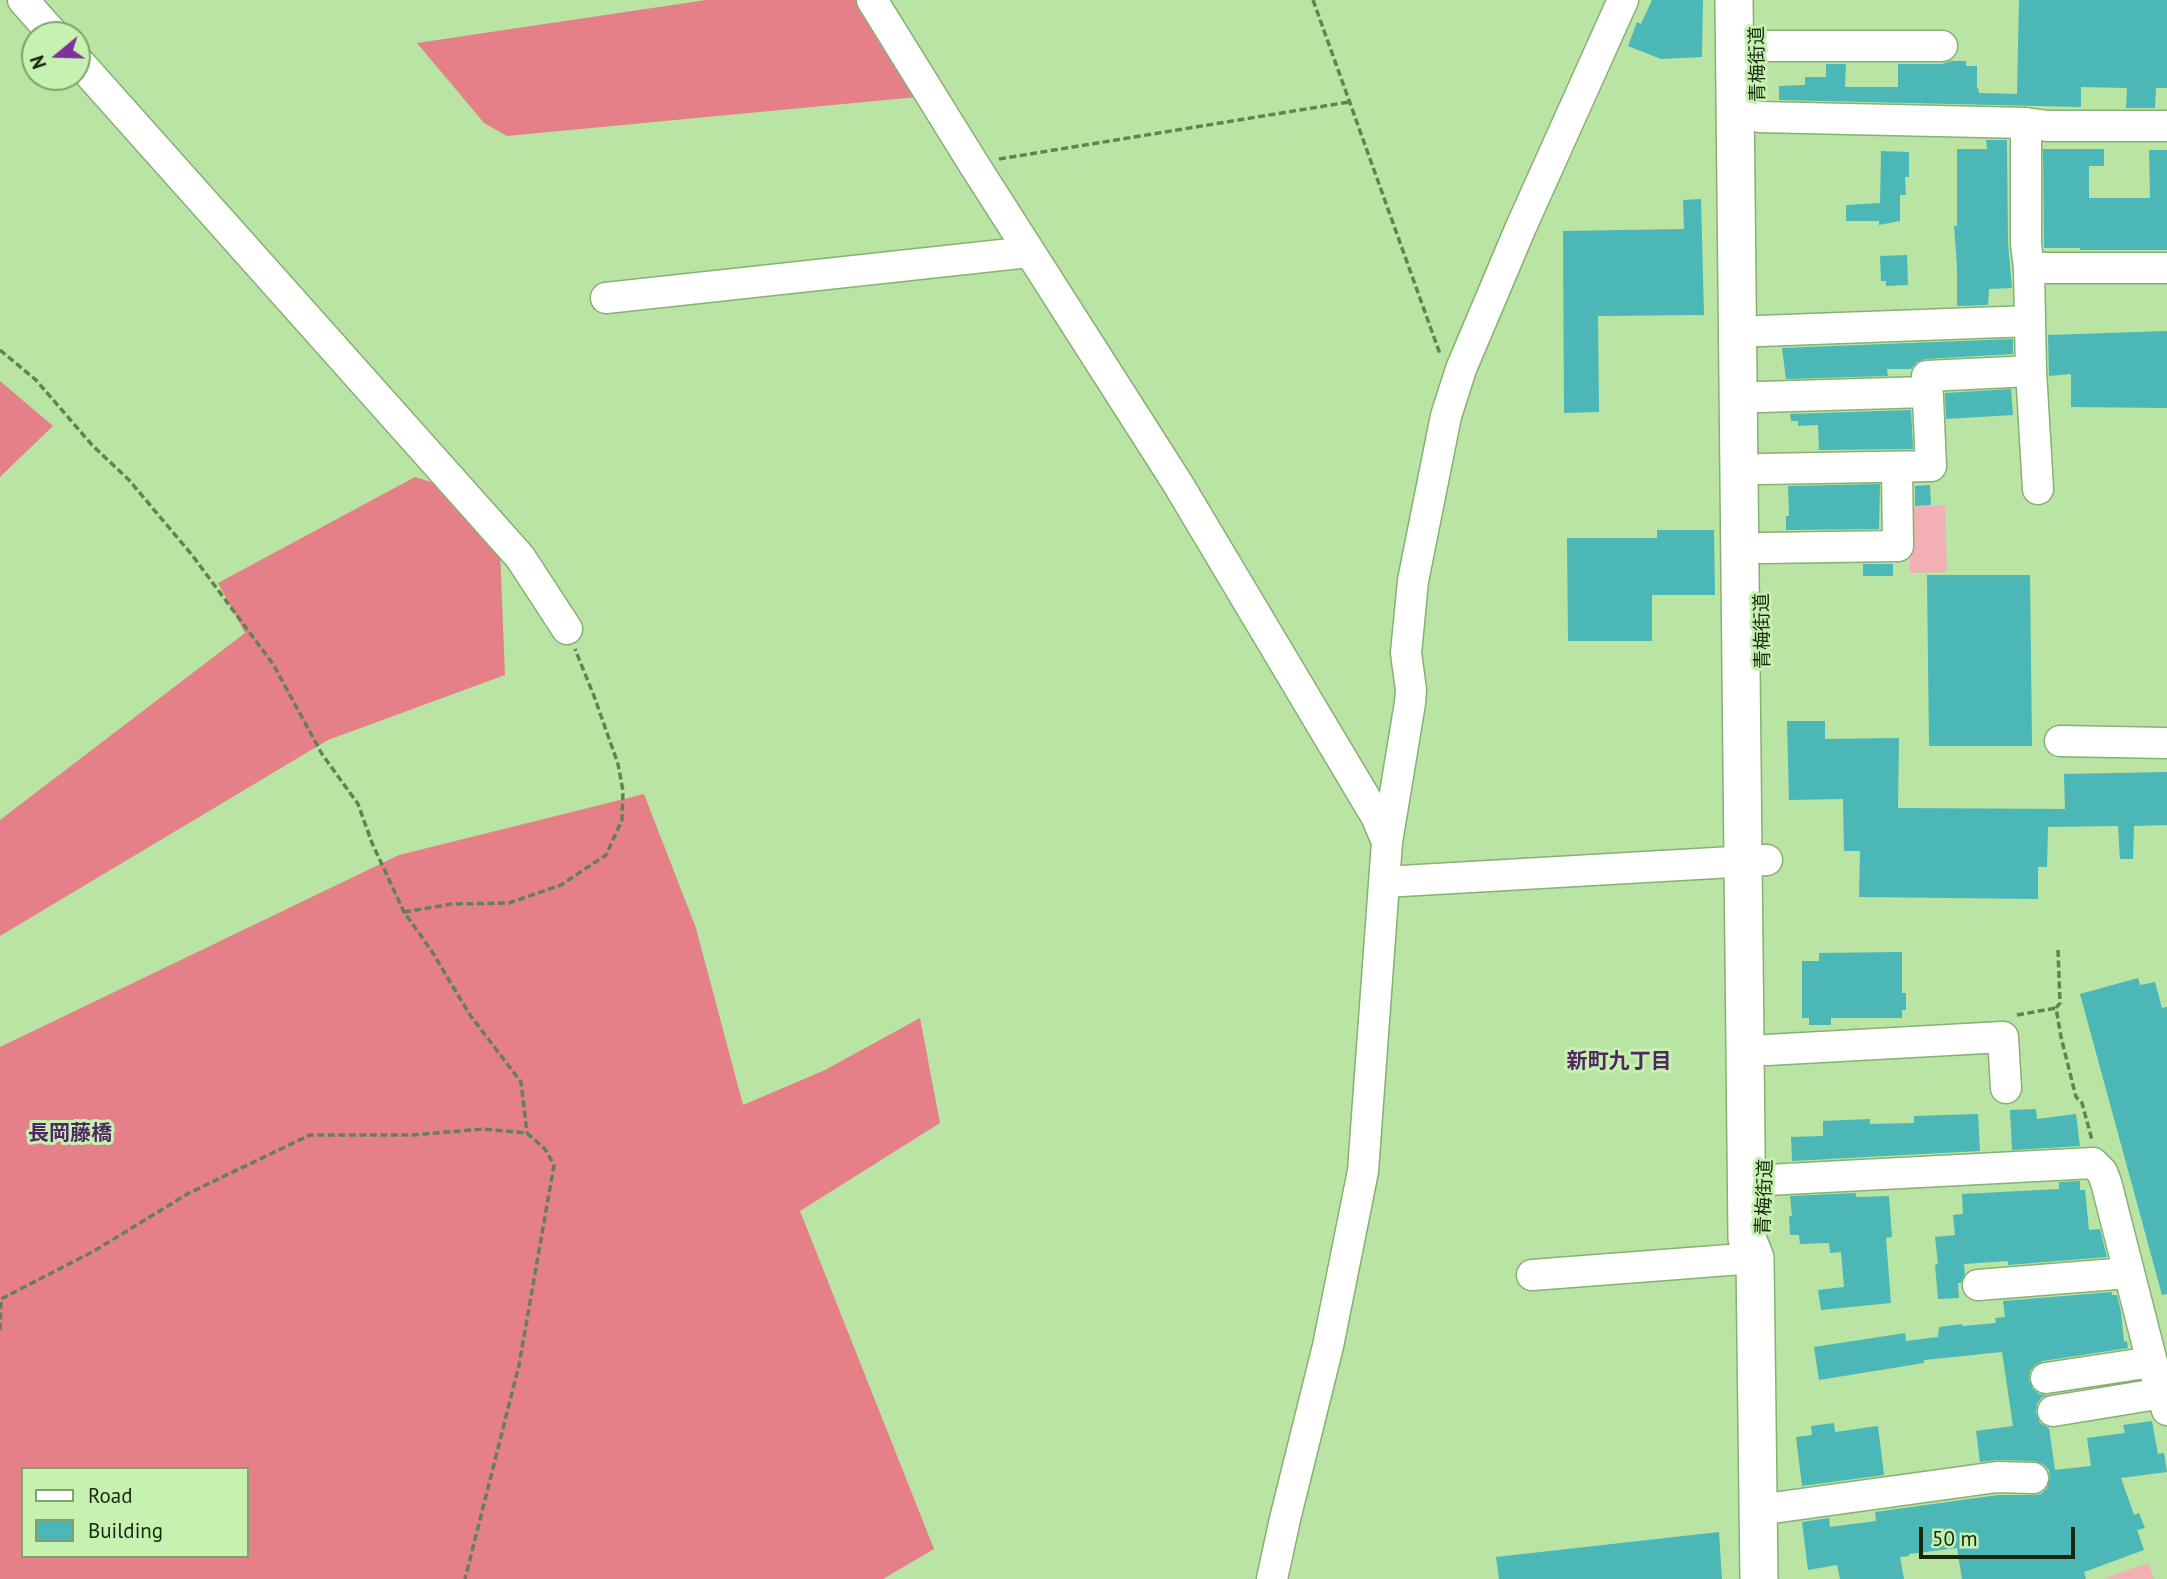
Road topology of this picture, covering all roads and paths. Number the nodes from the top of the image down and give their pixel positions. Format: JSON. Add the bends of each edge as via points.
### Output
{"nodes":[{"id":1,"x":23,"y":0,"type":"edge"},
{"id":2,"x":872,"y":0,"type":"edge"},
{"id":3,"x":1313,"y":0,"type":"edge"},
{"id":4,"x":1623,"y":0,"type":"edge"},
{"id":5,"x":1734,"y":0,"type":"edge"},
{"id":6,"x":1756,"y":0,"type":"edge"},
{"id":7,"x":42,"y":21,"type":"edge"},
{"id":8,"x":1757,"y":46,"type":"junction"},
{"id":9,"x":1942,"y":46,"type":"dead end"},
{"id":10,"x":91,"y":76,"type":"edge"},
{"id":11,"x":1349,"y":102,"type":"junction"},
{"id":12,"x":1759,"y":117,"type":"junction"},
{"id":13,"x":2026,"y":123,"type":"junction"},
{"id":14,"x":2167,"y":127,"type":"edge"},
{"id":15,"x":973,"y":163,"type":"junction"},
{"id":16,"x":1029,"y":252,"type":"junction"},
{"id":17,"x":2029,"y":268,"type":"junction"},
{"id":18,"x":2167,"y":268,"type":"edge"},
{"id":19,"x":606,"y":298,"type":"dead end"},
{"id":20,"x":2030,"y":321,"type":"junction"},
{"id":21,"x":1759,"y":331,"type":"junction"},
{"id":22,"x":0,"y":350,"type":"edge"},
{"id":23,"x":1461,"y":369,"type":"junction"},
{"id":24,"x":2031,"y":371,"type":"junction"},
{"id":25,"x":1927,"y":392,"type":"junction"},
{"id":26,"x":1760,"y":397,"type":"junction"},
{"id":27,"x":1897,"y":467,"type":"junction"},
{"id":28,"x":1761,"y":469,"type":"junction"},
{"id":29,"x":2038,"y":489,"type":"dead end"},
{"id":30,"x":1762,"y":548,"type":"junction"},
{"id":31,"x":567,"y":629,"type":"joint"},
{"id":32,"x":2060,"y":741,"type":"dead end"},
{"id":33,"x":2167,"y":743,"type":"edge"},
{"id":34,"x":1387,"y":842,"type":"junction"},
{"id":35,"x":1755,"y":860,"type":"junction"},
{"id":36,"x":1384,"y":882,"type":"junction"},
{"id":37,"x":404,"y":912,"type":"junction"},
{"id":38,"x":2058,"y":950,"type":"dead end"},
{"id":39,"x":1767,"y":1050,"type":"junction"},
{"id":40,"x":2006,"y":1088,"type":"dead end"},
{"id":41,"x":527,"y":1133,"type":"junction"},
{"id":42,"x":2093,"y":1163,"type":"junction"},
{"id":43,"x":1767,"y":1180,"type":"junction"},
{"id":44,"x":1755,"y":1258,"type":"junction"},
{"id":45,"x":2128,"y":1273,"type":"junction"},
{"id":46,"x":1532,"y":1275,"type":"dead end"},
{"id":47,"x":1977,"y":1285,"type":"dead end"},
{"id":48,"x":0,"y":1330,"type":"edge"},
{"id":49,"x":2152,"y":1362,"type":"junction"},
{"id":50,"x":2046,"y":1378,"type":"dead end"},
{"id":51,"x":2165,"y":1402,"type":"edge"},
{"id":52,"x":2053,"y":1411,"type":"dead end"},
{"id":53,"x":2033,"y":1478,"type":"dead end"},
{"id":54,"x":1758,"y":1510,"type":"junction"},
{"id":55,"x":466,"y":1579,"type":"edge"},
{"id":56,"x":1272,"y":1579,"type":"edge"},
{"id":57,"x":1759,"y":1579,"type":"edge"}],
"edges":[{"from":1,"to":7,"type":"street"},
{"from":2,"to":15,"type":"street"},
{"from":3,"to":11,"type":"path"},
{"from":4,"to":23,"type":"street"},
{"from":5,"to":35,"type":"main road","name":"青梅街道"},
{"from":6,"to":8,"type":"main road","name":"青梅街道"},
{"from":8,"to":9,"type":"street"},
{"from":8,"to":12,"type":"main road","name":"青梅街道"},
{"from":10,"to":31,"type":"street","via":[[520,557]]},
{"from":11,"to":15,"type":"path"},
{"from":11,"to":23,"type":"path","via":[[1445,369]]},
{"from":12,"to":13,"type":"street"},
{"from":12,"to":21,"type":"main road","name":"青梅街道"},
{"from":13,"to":14,"type":"street"},
{"from":13,"to":17,"type":"street"},
{"from":15,"to":16,"type":"street"},
{"from":16,"to":19,"type":"street"},
{"from":16,"to":34,"type":"street","via":[[1185,495],[1376,816]]},
{"from":17,"to":18,"type":"street"},
{"from":17,"to":20,"type":"street"},
{"from":20,"to":21,"type":"street"},
{"from":20,"to":24,"type":"street"},
{"from":21,"to":26,"type":"main road","name":"青梅街道"},
{"from":22,"to":37,"type":"path","via":[[36,380],[129,480],[273,664],[322,754],[358,804]]},
{"from":23,"to":34,"type":"street","via":[[1446,416],[1413,581],[1406,653],[1410,703]]},
{"from":24,"to":25,"type":"street","via":[[1927,376]]},
{"from":24,"to":29,"type":"street"},
{"from":25,"to":26,"type":"street"},
{"from":25,"to":27,"type":"street","via":[[1931,466]]},
{"from":26,"to":28,"type":"main road","name":"青梅街道"},
{"from":27,"to":28,"type":"street"},
{"from":27,"to":30,"type":"street","via":[[1898,546]]},
{"from":28,"to":30,"type":"main road","name":"青梅街道"},
{"from":30,"to":35,"type":"main road","name":"青梅街道"},
{"from":31,"to":37,"type":"path","via":[[618,764],[623,791],[622,820],[606,855],[561,885],[509,903],[452,904]]},
{"from":32,"to":33,"type":"street"},
{"from":34,"to":36,"type":"street"},
{"from":35,"to":36,"type":"street"},
{"from":35,"to":39,"type":"main road","name":"青梅街道"},
{"from":35,"to":44,"type":"main road","name":"青梅街道","via":[[1747,1238]]},
{"from":36,"to":56,"type":"street","via":[[1363,1171],[1328,1346]]},
{"from":37,"to":41,"type":"path","via":[[470,1015],[521,1082]]},
{"from":38,"to":42,"type":"path","via":[[2060,1003],[2056,1008],[2076,1097],[2082,1103],[2096,1156]]},
{"from":39,"to":40,"type":"street","via":[[2003,1037]]},
{"from":39,"to":43,"type":"main road","name":"青梅街道"},
{"from":41,"to":48,"type":"path","via":[[483,1129],[412,1135],[310,1135],[189,1193],[1,1300]]},
{"from":41,"to":55,"type":"path","via":[[545,1149],[554,1166],[519,1365]]},
{"from":42,"to":43,"type":"street"},
{"from":42,"to":45,"type":"street","via":[[2106,1182]]},
{"from":43,"to":44,"type":"main road","name":"青梅街道","via":[[1767,1239]]},
{"from":44,"to":46,"type":"street"},
{"from":44,"to":54,"type":"main road","name":"青梅街道"},
{"from":45,"to":47,"type":"street"},
{"from":45,"to":49,"type":"street"},
{"from":49,"to":50,"type":"street"},
{"from":49,"to":51,"type":"street"},
{"from":51,"to":52,"type":"street"},
{"from":53,"to":54,"type":"street","via":[[1999,1488],[1916,1499]]},
{"from":54,"to":57,"type":"main road","name":"青梅街道"}]}
